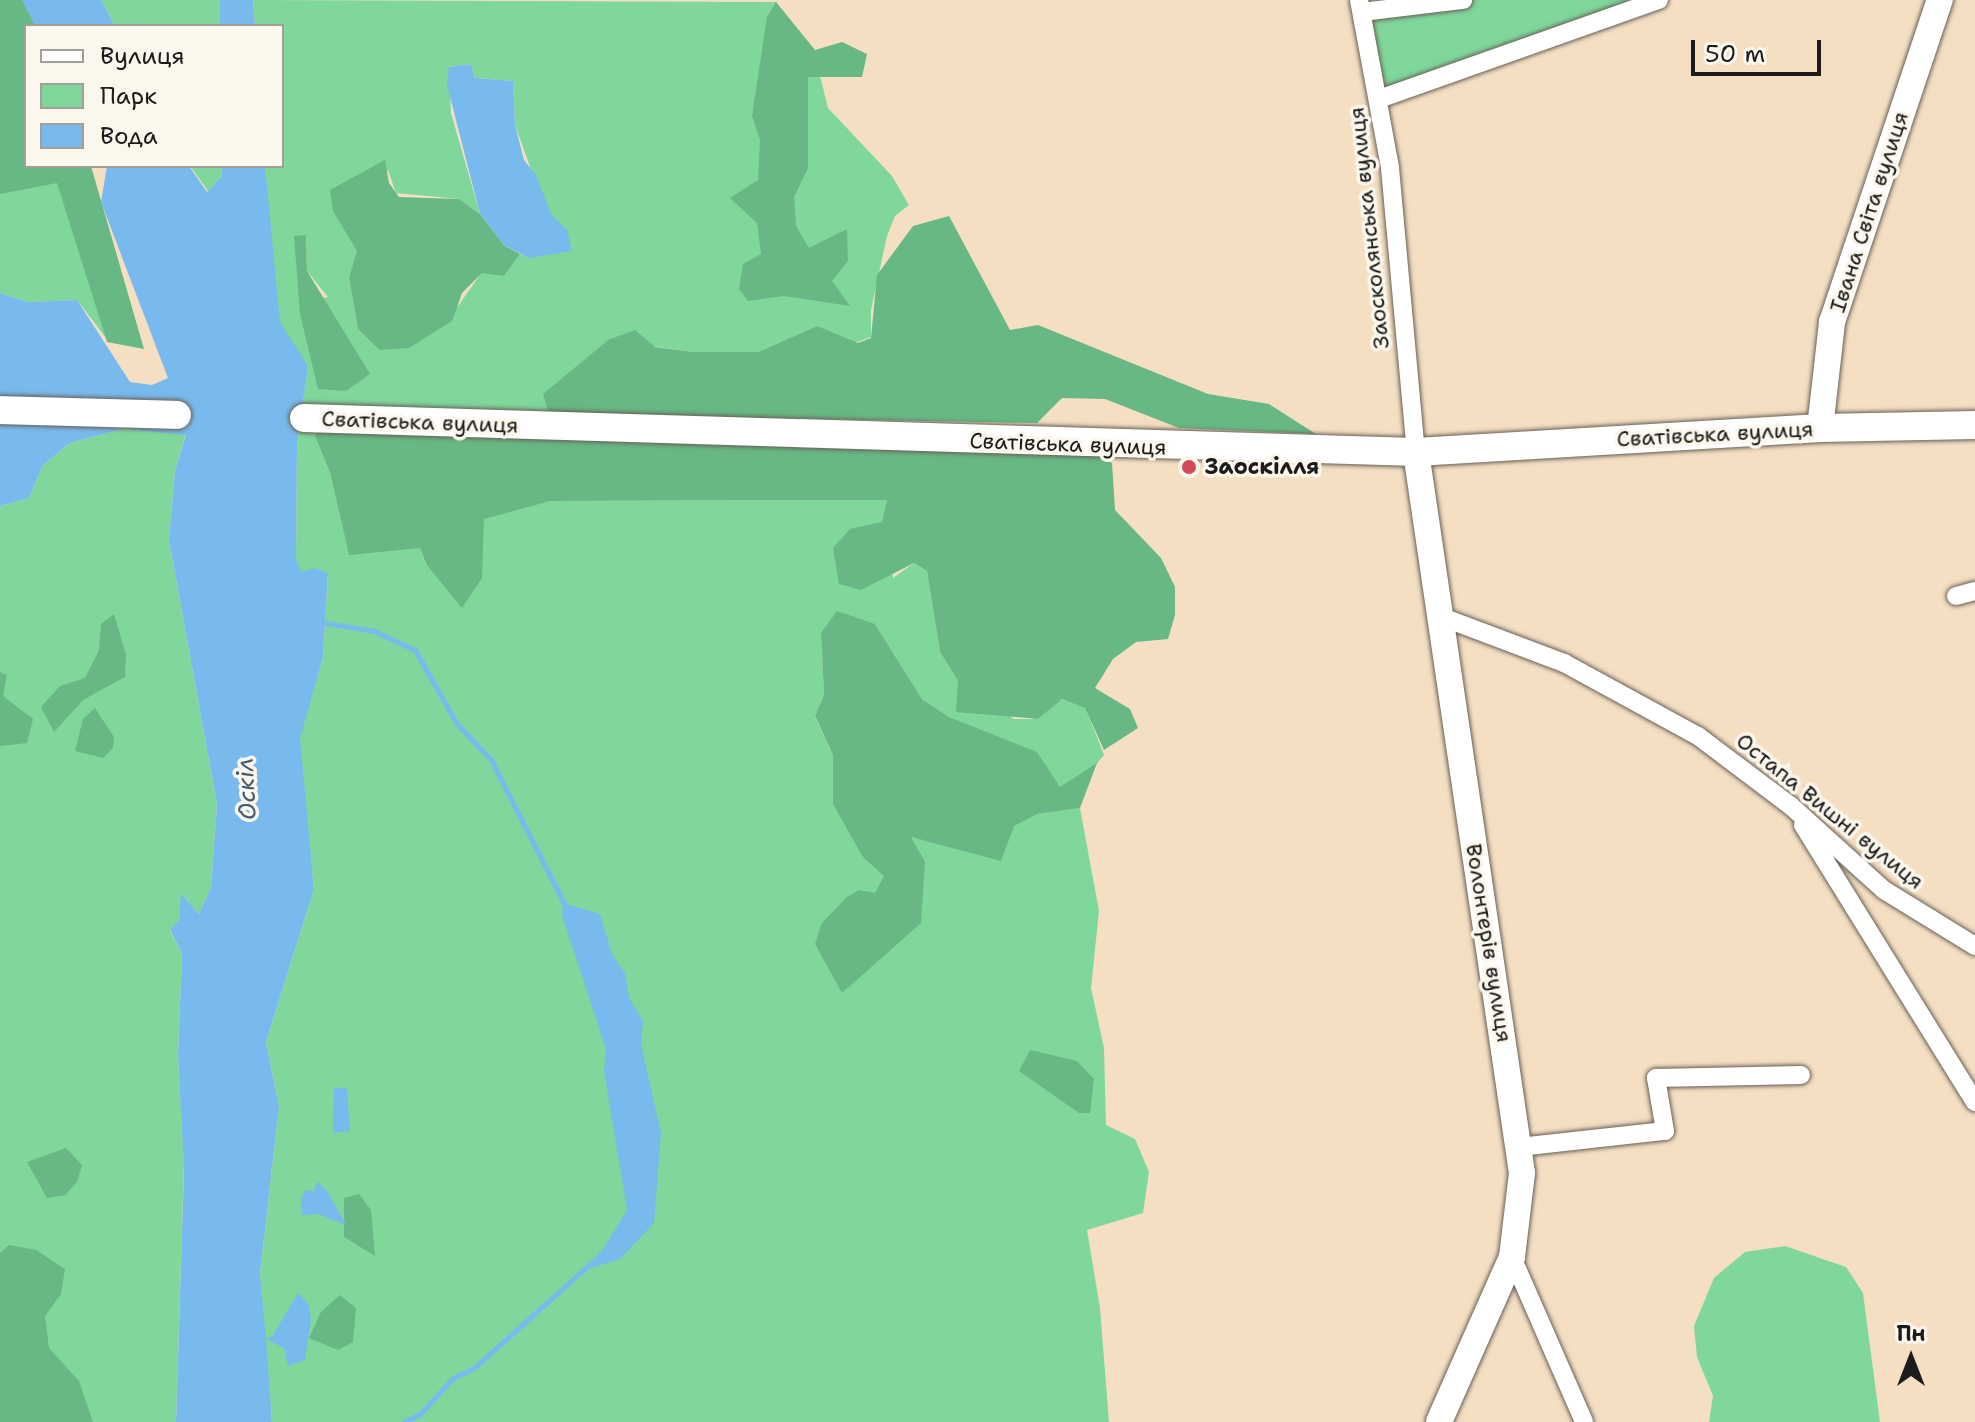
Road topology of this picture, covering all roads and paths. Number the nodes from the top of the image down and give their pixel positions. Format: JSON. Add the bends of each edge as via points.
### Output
{"nodes":[{"id":1,"x":1463,"y":0,"type":"edge"},
{"id":2,"x":1659,"y":0,"type":"edge"},
{"id":3,"x":1940,"y":0,"type":"edge"},
{"id":4,"x":1360,"y":6,"type":"edge"},
{"id":5,"x":1379,"y":99,"type":"junction"},
{"id":6,"x":0,"y":410,"type":"edge"},
{"id":7,"x":177,"y":415,"type":"dead end"},
{"id":8,"x":304,"y":418,"type":"dead end"},
{"id":9,"x":1975,"y":425,"type":"edge"},
{"id":10,"x":1820,"y":428,"type":"junction"},
{"id":11,"x":1416,"y":452,"type":"junction"},
{"id":12,"x":1975,"y":591,"type":"edge"},
{"id":13,"x":1956,"y":596,"type":"dead end"},
{"id":14,"x":1437,"y":615,"type":"junction"},
{"id":15,"x":1791,"y":806,"type":"junction"},
{"id":16,"x":1975,"y":946,"type":"edge"},
{"id":17,"x":1801,"y":1075,"type":"dead end"},
{"id":18,"x":1975,"y":1102,"type":"edge"},
{"id":19,"x":1519,"y":1147,"type":"junction"},
{"id":20,"x":1512,"y":1257,"type":"junction"},
{"id":21,"x":1439,"y":1422,"type":"edge"},
{"id":22,"x":1584,"y":1422,"type":"edge"}],
"edges":[{"from":1,"to":4,"type":"street"},
{"from":2,"to":5,"type":"street"},
{"from":3,"to":10,"type":"street","name":"Івана Світа вулиця","via":[[1832,322]]},
{"from":4,"to":5,"type":"street","name":"Заосколянська вулиця"},
{"from":5,"to":11,"type":"street","name":"Заосколянська вулиця"},
{"from":6,"to":7,"type":"main road"},
{"from":8,"to":11,"type":"main road","name":"Сватівська вулиця"},
{"from":9,"to":10,"type":"main road","name":"Сватівська вулиця"},
{"from":10,"to":11,"type":"main road","name":"Сватівська вулиця"},
{"from":11,"to":14,"type":"street","name":"Волонтерів вулиця"},
{"from":12,"to":13,"type":"street"},
{"from":14,"to":15,"type":"street","name":"Остапа Вишні вулиця","via":[[1564,663],[1698,736]]},
{"from":14,"to":19,"type":"street","name":"Волонтерів вулиця"},
{"from":15,"to":16,"type":"street","name":"Остапа Вишні вулиця","via":[[1884,890]]},
{"from":15,"to":18,"type":"street"},
{"from":17,"to":19,"type":"street","via":[[1656,1078],[1665,1131]]},
{"from":19,"to":20,"type":"street","name":"Волонтерів вулиця","via":[[1522,1173]]},
{"from":20,"to":21,"type":"street","name":"Волонтерів вулиця"},
{"from":20,"to":22,"type":"street"}]}
